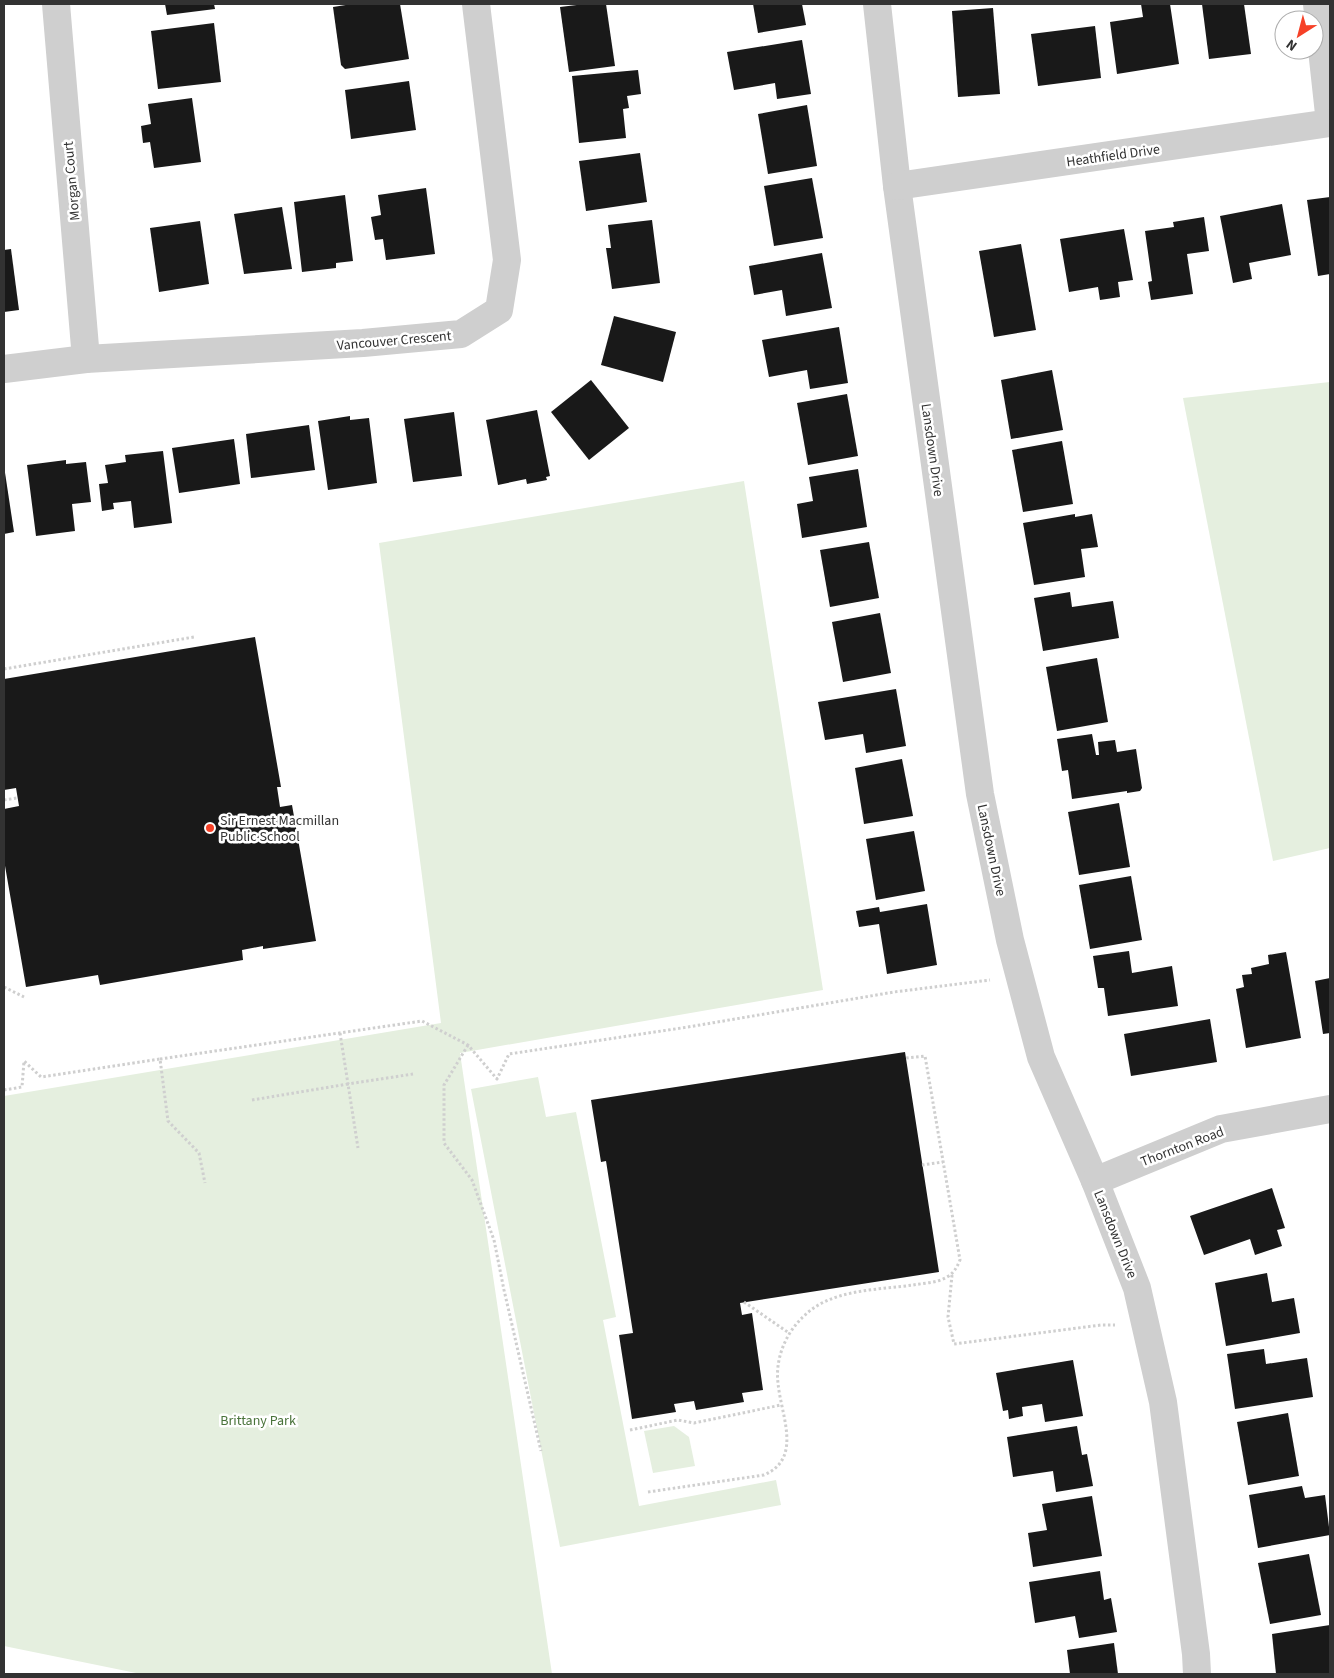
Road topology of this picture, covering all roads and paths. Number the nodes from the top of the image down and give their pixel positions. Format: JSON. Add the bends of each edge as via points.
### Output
{"nodes":[{"id":1,"x":56,"y":4,"type":"edge"},
{"id":2,"x":476,"y":4,"type":"edge"},
{"id":3,"x":877,"y":4,"type":"edge"},
{"id":4,"x":1317,"y":4,"type":"edge"},
{"id":5,"x":1330,"y":123,"type":"edge"},
{"id":6,"x":897,"y":186,"type":"junction"},
{"id":7,"x":86,"y":359,"type":"junction"},
{"id":8,"x":4,"y":369,"type":"edge"},
{"id":9,"x":194,"y":637,"type":"dead end"},
{"id":10,"x":4,"y":670,"type":"edge"},
{"id":11,"x":17,"y":798,"type":"dead end"},
{"id":12,"x":4,"y":800,"type":"edge"},
{"id":13,"x":1020,"y":976,"type":"junction"},
{"id":14,"x":4,"y":987,"type":"edge"},
{"id":15,"x":24,"y":997,"type":"dead end"},
{"id":16,"x":340,"y":1033,"type":"junction"},
{"id":17,"x":468,"y":1045,"type":"junction"},
{"id":18,"x":906,"y":1058,"type":"dead end"},
{"id":19,"x":160,"y":1059,"type":"junction"},
{"id":20,"x":413,"y":1074,"type":"dead end"},
{"id":21,"x":348,"y":1084,"type":"junction"},
{"id":22,"x":4,"y":1090,"type":"edge"},
{"id":23,"x":252,"y":1100,"type":"dead end"},
{"id":24,"x":1330,"y":1109,"type":"edge"},
{"id":25,"x":358,"y":1148,"type":"dead end"},
{"id":26,"x":943,"y":1162,"type":"junction"},
{"id":27,"x":922,"y":1165,"type":"dead end"},
{"id":28,"x":1094,"y":1182,"type":"junction"},
{"id":29,"x":205,"y":1183,"type":"dead end"},
{"id":30,"x":952,"y":1274,"type":"junction"},
{"id":31,"x":744,"y":1302,"type":"dead end"},
{"id":32,"x":1145,"y":1324,"type":"junction"},
{"id":33,"x":789,"y":1333,"type":"junction"},
{"id":34,"x":781,"y":1404,"type":"junction"},
{"id":35,"x":630,"y":1430,"type":"dead end"},
{"id":36,"x":541,"y":1451,"type":"dead end"},
{"id":37,"x":648,"y":1492,"type":"dead end"},
{"id":38,"x":1197,"y":1674,"type":"edge"}],
"edges":[{"from":1,"to":7,"type":"street","name":"Morgan Court"},
{"from":2,"to":7,"type":"street","name":"Vancouver Crescent","via":[[507,260],[499,310],[461,334]]},
{"from":3,"to":6,"type":"street","name":"Lansdown Drive"},
{"from":4,"to":5,"type":"street"},
{"from":5,"to":6,"type":"street","name":"Heathfield Drive"},
{"from":6,"to":13,"type":"street","name":"Lansdown Drive","via":[[980,794]]},
{"from":7,"to":8,"type":"street","name":"Vancouver Crescent"},
{"from":9,"to":10,"type":"path"},
{"from":11,"to":12,"type":"path"},
{"from":13,"to":17,"type":"path","via":[[894,992],[509,1054],[497,1079]]},
{"from":13,"to":28,"type":"street","name":"Lansdown Drive","via":[[1041,1057]]},
{"from":14,"to":15,"type":"path"},
{"from":16,"to":17,"type":"path","via":[[422,1021]]},
{"from":16,"to":19,"type":"path"},
{"from":16,"to":21,"type":"path"},
{"from":17,"to":36,"type":"path","via":[[444,1085],[444,1143],[472,1180],[494,1240]]},
{"from":18,"to":26,"type":"path","via":[[925,1056]]},
{"from":19,"to":22,"type":"path","via":[[40,1077],[24,1061],[22,1087]]},
{"from":19,"to":29,"type":"path","via":[[168,1121],[199,1153]]},
{"from":20,"to":21,"type":"path"},
{"from":21,"to":23,"type":"path"},
{"from":21,"to":25,"type":"path"},
{"from":24,"to":28,"type":"street","name":"Thornton Road","via":[[1221,1129]]},
{"from":26,"to":27,"type":"path"},
{"from":26,"to":30,"type":"path","via":[[960,1260]]},
{"from":28,"to":32,"type":"street","name":"Lansdown Drive","via":[[1137,1288]]},
{"from":30,"to":32,"type":"path","via":[[948,1318],[954,1344],[1101,1325]]},
{"from":30,"to":33,"type":"path","via":[[938,1281],[826,1300],[805,1314]]},
{"from":31,"to":33,"type":"path"},
{"from":32,"to":38,"type":"street","name":"Lansdown Drive","via":[[1163,1402]]},
{"from":33,"to":34,"type":"path","via":[[779,1357]]},
{"from":34,"to":35,"type":"path","via":[[694,1423],[678,1420]]},
{"from":34,"to":37,"type":"path","via":[[786,1453],[773,1471]]}]}
